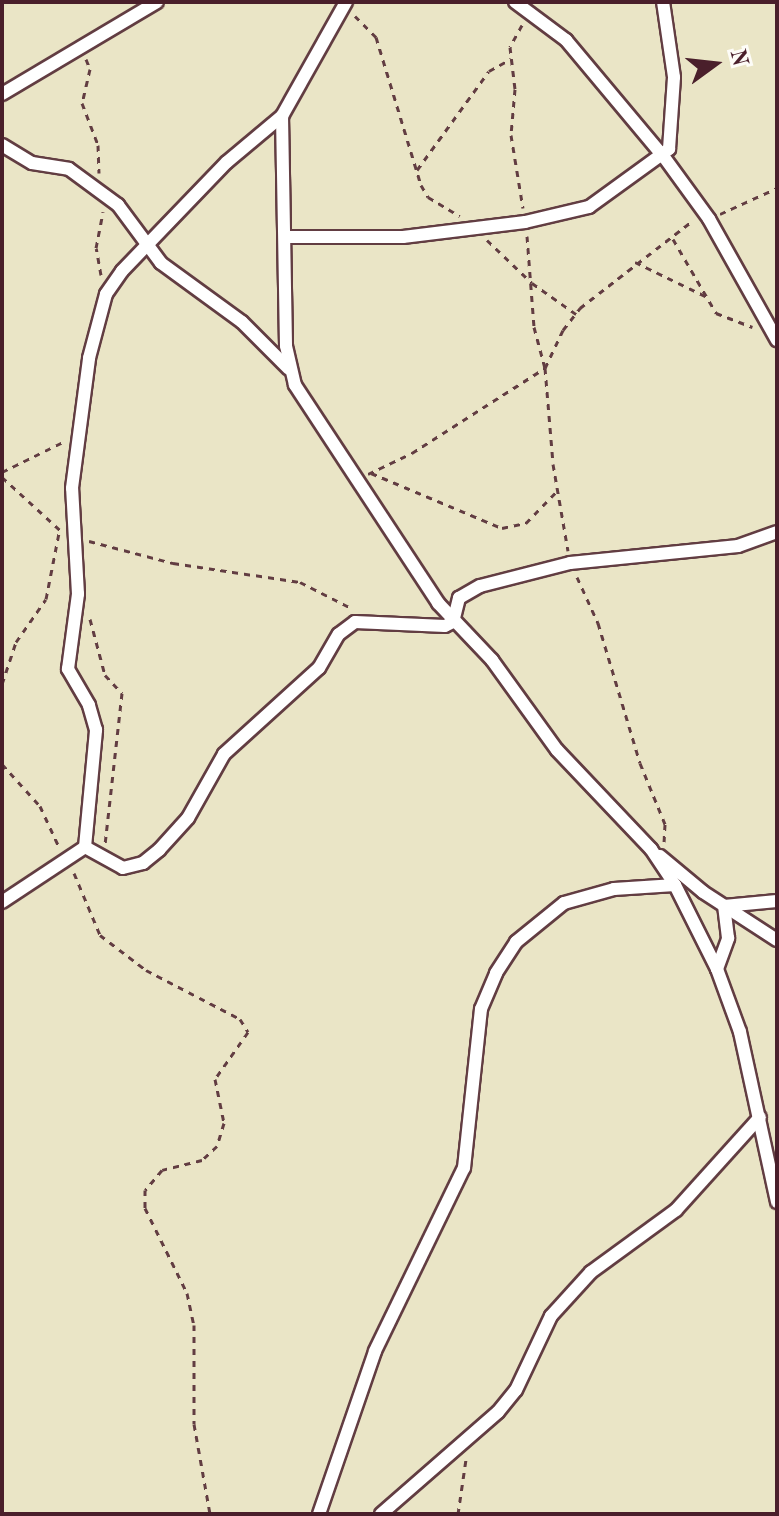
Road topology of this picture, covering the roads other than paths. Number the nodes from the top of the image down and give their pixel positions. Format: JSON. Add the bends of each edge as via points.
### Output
{"nodes":[{"id":1,"x":157,"y":2,"type":"edge"},
{"id":2,"x":515,"y":2,"type":"edge"},
{"id":3,"x":663,"y":2,"type":"edge"},
{"id":4,"x":345,"y":5,"type":"edge"},
{"id":5,"x":2,"y":94,"type":"edge"},
{"id":6,"x":282,"y":116,"type":"junction"},
{"id":7,"x":2,"y":145,"type":"edge"},
{"id":8,"x":664,"y":157,"type":"junction"},
{"id":9,"x":287,"y":237,"type":"junction"},
{"id":10,"x":147,"y":245,"type":"junction"},
{"id":11,"x":776,"y":339,"type":"edge"},
{"id":12,"x":289,"y":370,"type":"junction"},
{"id":13,"x":777,"y":532,"type":"edge"},
{"id":14,"x":453,"y":622,"type":"junction"},
{"id":15,"x":85,"y":847,"type":"junction"},
{"id":16,"x":651,"y":849,"type":"junction"},
{"id":17,"x":675,"y":885,"type":"junction"},
{"id":18,"x":777,"y":901,"type":"edge"},
{"id":19,"x":2,"y":902,"type":"edge"},
{"id":20,"x":724,"y":906,"type":"junction"},
{"id":21,"x":777,"y":940,"type":"edge"},
{"id":22,"x":717,"y":969,"type":"junction"},
{"id":23,"x":760,"y":1117,"type":"junction"},
{"id":24,"x":770,"y":1130,"type":"edge"},
{"id":25,"x":777,"y":1202,"type":"edge"},
{"id":26,"x":319,"y":1514,"type":"edge"},
{"id":27,"x":381,"y":1514,"type":"edge"}],
"edges":[{"from":1,"to":5,"type":"street"},
{"from":2,"to":8,"type":"street","via":[[566,40]]},
{"from":3,"to":8,"type":"street","via":[[674,77],[672,138]]},
{"from":4,"to":6,"type":"street"},
{"from":6,"to":9,"type":"street"},
{"from":6,"to":10,"type":"street","via":[[236,153]]},
{"from":7,"to":10,"type":"street","via":[[32,163],[69,169],[125,212]]},
{"from":8,"to":9,"type":"street","via":[[589,207],[525,222],[403,237]]},
{"from":8,"to":11,"type":"street","via":[[707,215]]},
{"from":9,"to":12,"type":"street"},
{"from":10,"to":12,"type":"street","via":[[161,263],[242,322]]},
{"from":10,"to":15,"type":"street","via":[[106,294],[77,436],[73,537],[78,594],[68,669],[89,705],[96,730]]},
{"from":12,"to":14,"type":"street","via":[[303,401],[358,479],[387,532]]},
{"from":13,"to":14,"type":"street","via":[[738,546],[570,563],[470,590],[459,598]]},
{"from":14,"to":15,"type":"street","via":[[421,628],[370,620],[345,627],[319,668],[224,754],[179,831],[143,863],[123,868]]},
{"from":14,"to":16,"type":"street","via":[[492,660],[557,750]]},
{"from":15,"to":19,"type":"street"},
{"from":16,"to":17,"type":"street"},
{"from":16,"to":20,"type":"street"},
{"from":17,"to":22,"type":"street"},
{"from":17,"to":26,"type":"street","via":[[625,887],[564,903],[516,942],[496,973],[481,1009],[464,1168],[375,1351]]},
{"from":18,"to":20,"type":"street"},
{"from":20,"to":21,"type":"street"},
{"from":20,"to":22,"type":"street","via":[[728,938]]},
{"from":22,"to":23,"type":"street"},
{"from":23,"to":24,"type":"street"},
{"from":23,"to":27,"type":"street","via":[[676,1210],[618,1250],[562,1302],[538,1336],[516,1390]]},
{"from":24,"to":25,"type":"street"}]}
